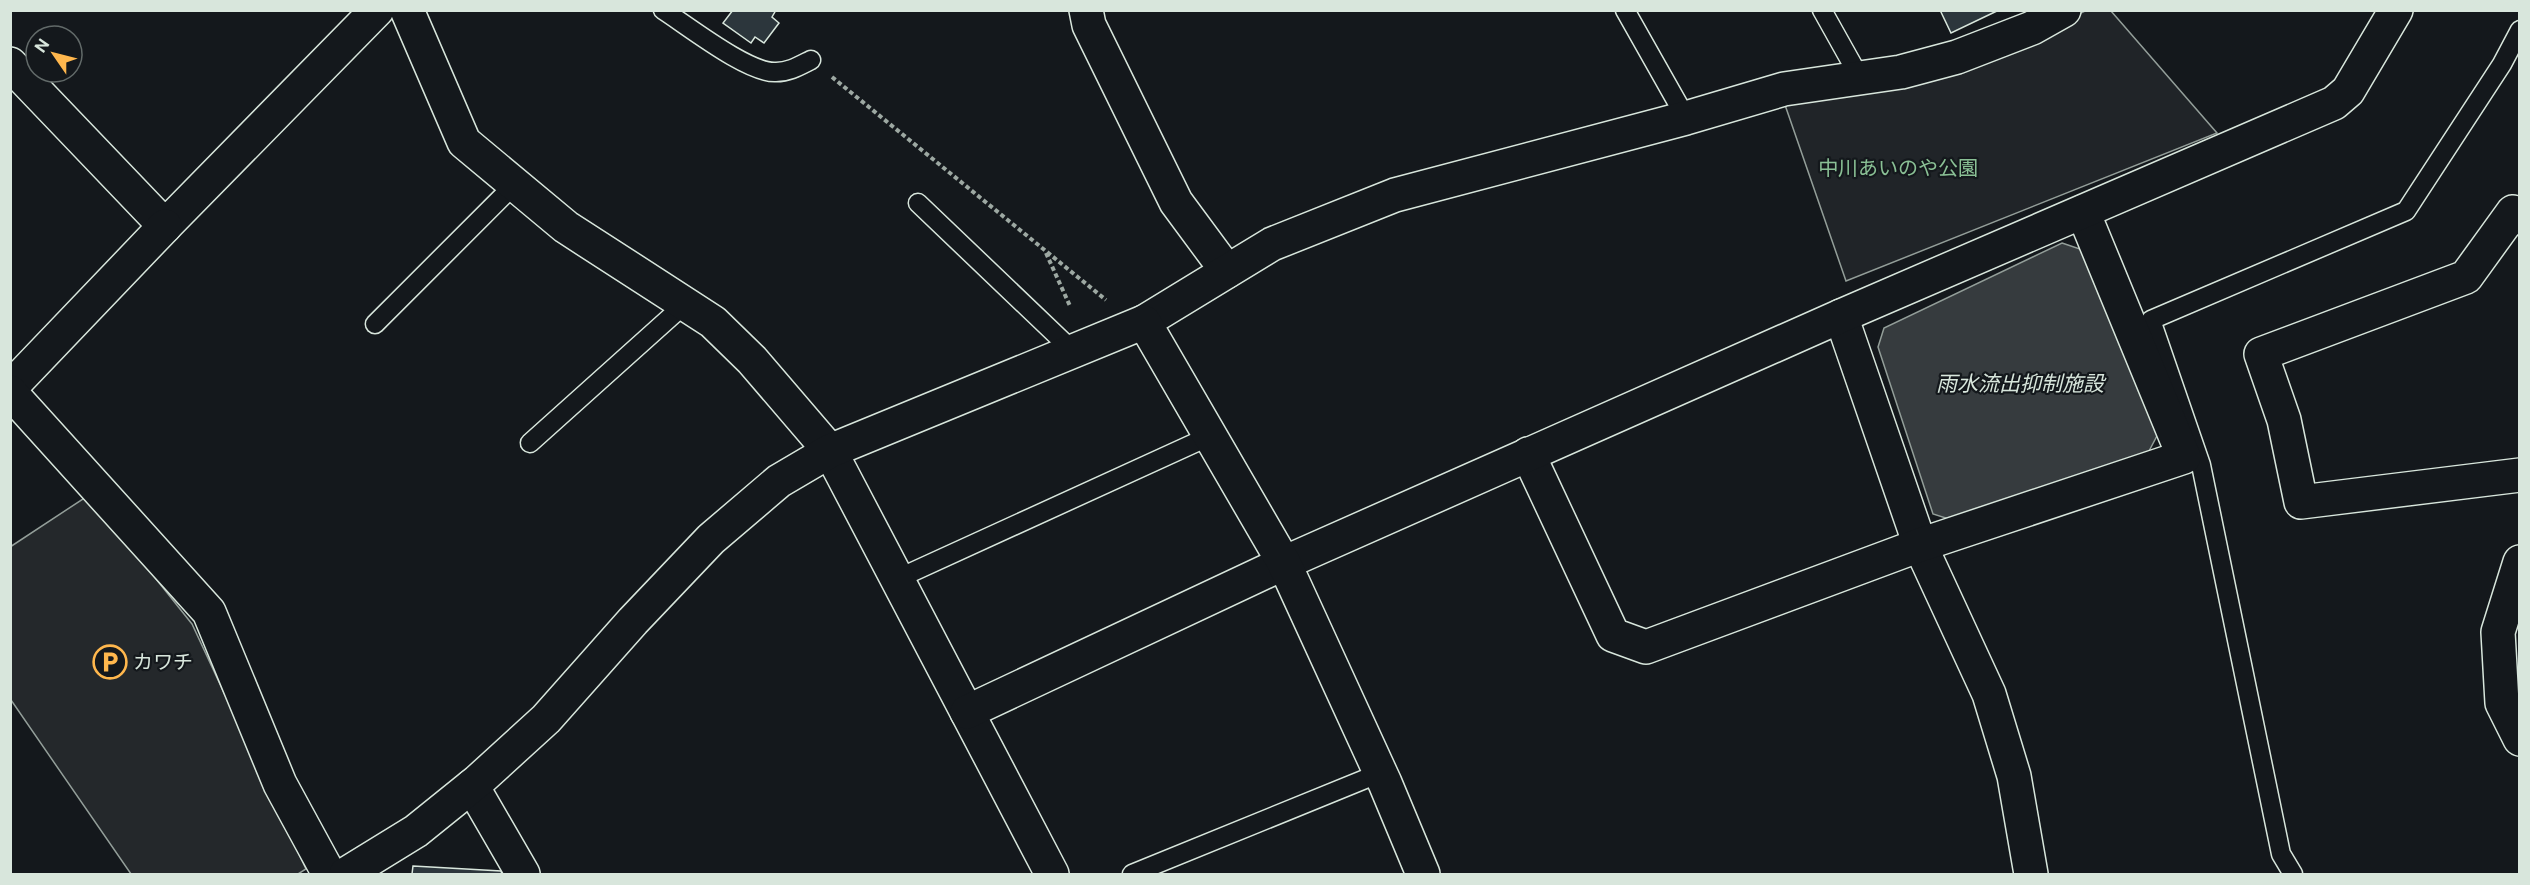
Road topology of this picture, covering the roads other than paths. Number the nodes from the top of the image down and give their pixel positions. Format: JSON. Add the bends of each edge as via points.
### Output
{"nodes":[{"id":1,"x":377,"y":10,"type":"edge"},
{"id":2,"x":406,"y":10,"type":"edge"},
{"id":3,"x":663,"y":10,"type":"edge"},
{"id":4,"x":1086,"y":10,"type":"edge"},
{"id":5,"x":1625,"y":10,"type":"edge"},
{"id":6,"x":1822,"y":10,"type":"edge"},
{"id":7,"x":2396,"y":10,"type":"edge"},
{"id":8,"x":2053,"y":13,"type":"edge"},
{"id":9,"x":2520,"y":30,"type":"edge"},
{"id":10,"x":811,"y":60,"type":"road end"},
{"id":11,"x":10,"y":64,"type":"edge"},
{"id":12,"x":1860,"y":78,"type":"junction"},
{"id":13,"x":1686,"y":118,"type":"junction"},
{"id":14,"x":515,"y":184,"type":"junction"},
{"id":15,"x":918,"y":203,"type":"dead end"},
{"id":16,"x":2083,"y":212,"type":"junction"},
{"id":17,"x":2520,"y":218,"type":"edge"},
{"id":18,"x":165,"y":226,"type":"junction"},
{"id":19,"x":1227,"y":271,"type":"junction"},
{"id":20,"x":685,"y":304,"type":"junction"},
{"id":21,"x":1841,"y":316,"type":"junction"},
{"id":22,"x":1141,"y":323,"type":"junction"},
{"id":23,"x":375,"y":324,"type":"dead end"},
{"id":24,"x":1081,"y":348,"type":"junction"},
{"id":25,"x":10,"y":390,"type":"edge"},
{"id":26,"x":1210,"y":436,"type":"junction"},
{"id":27,"x":530,"y":443,"type":"dead end"},
{"id":28,"x":830,"y":451,"type":"junction"},
{"id":29,"x":1528,"y":454,"type":"junction"},
{"id":30,"x":2520,"y":475,"type":"edge"},
{"id":31,"x":1920,"y":545,"type":"junction"},
{"id":32,"x":2520,"y":562,"type":"edge"},
{"id":33,"x":1284,"y":563,"type":"junction"},
{"id":34,"x":897,"y":579,"type":"junction"},
{"id":35,"x":967,"y":712,"type":"junction"},
{"id":36,"x":2520,"y":739,"type":"edge"},
{"id":37,"x":1380,"y":773,"type":"junction"},
{"id":38,"x":472,"y":786,"type":"junction"},
{"id":39,"x":329,"y":874,"type":"edge"},
{"id":40,"x":346,"y":874,"type":"edge"},
{"id":41,"x":523,"y":874,"type":"edge"},
{"id":42,"x":1052,"y":874,"type":"edge"},
{"id":43,"x":1132,"y":874,"type":"edge"},
{"id":44,"x":1423,"y":874,"type":"edge"},
{"id":45,"x":2031,"y":874,"type":"edge"},
{"id":46,"x":2293,"y":874,"type":"edge"}],
"edges":[{"from":1,"to":18,"type":"street"},
{"from":2,"to":14,"type":"street","via":[[464,142]]},
{"from":3,"to":10,"type":"lane","via":[[753,68],[773,73],[789,71]]},
{"from":4,"to":19,"type":"street","via":[[1089,26],[1176,202]]},
{"from":5,"to":13,"type":"lane"},
{"from":6,"to":12,"type":"lane"},
{"from":7,"to":16,"type":"street","via":[[2348,92],[2334,104]]},
{"from":8,"to":12,"type":"street","via":[[2032,28],[1957,57]]},
{"from":9,"to":46,"type":"lane","via":[[2406,211],[2151,320],[2201,465],[2281,854]]},
{"from":11,"to":18,"type":"street"},
{"from":12,"to":13,"type":"street","via":[[1784,89]]},
{"from":13,"to":19,"type":"street","via":[[1395,195],[1272,244]]},
{"from":14,"to":20,"type":"street","via":[[567,227]]},
{"from":14,"to":23,"type":"lane"},
{"from":15,"to":24,"type":"lane"},
{"from":16,"to":21,"type":"street"},
{"from":16,"to":31,"type":"street","via":[[2184,457]]},
{"from":17,"to":30,"type":"street","via":[[2513,212],[2466,277],[2261,354],[2284,420],[2301,502]]},
{"from":18,"to":25,"type":"street"},
{"from":19,"to":22,"type":"street"},
{"from":20,"to":27,"type":"lane"},
{"from":20,"to":28,"type":"street","via":[[713,322],[752,360]]},
{"from":21,"to":29,"type":"street"},
{"from":21,"to":31,"type":"street"},
{"from":22,"to":24,"type":"street"},
{"from":22,"to":26,"type":"street"},
{"from":24,"to":28,"type":"street"},
{"from":25,"to":39,"type":"street","via":[[209,612],[280,784]]},
{"from":26,"to":33,"type":"street"},
{"from":26,"to":34,"type":"lane"},
{"from":28,"to":34,"type":"street"},
{"from":28,"to":38,"type":"street","via":[[779,481],[711,539],[546,719]]},
{"from":29,"to":31,"type":"street","via":[[1613,635],[1646,647]]},
{"from":29,"to":33,"type":"street"},
{"from":31,"to":45,"type":"street","via":[[1989,694],[2014,776]]},
{"from":32,"to":36,"type":"street","via":[[2498,632],[2502,703]]},
{"from":33,"to":35,"type":"street"},
{"from":33,"to":37,"type":"street"},
{"from":34,"to":35,"type":"street"},
{"from":35,"to":42,"type":"street"},
{"from":37,"to":43,"type":"lane"},
{"from":37,"to":44,"type":"street"},
{"from":38,"to":40,"type":"street","via":[[416,831]]},
{"from":38,"to":41,"type":"street"}]}
